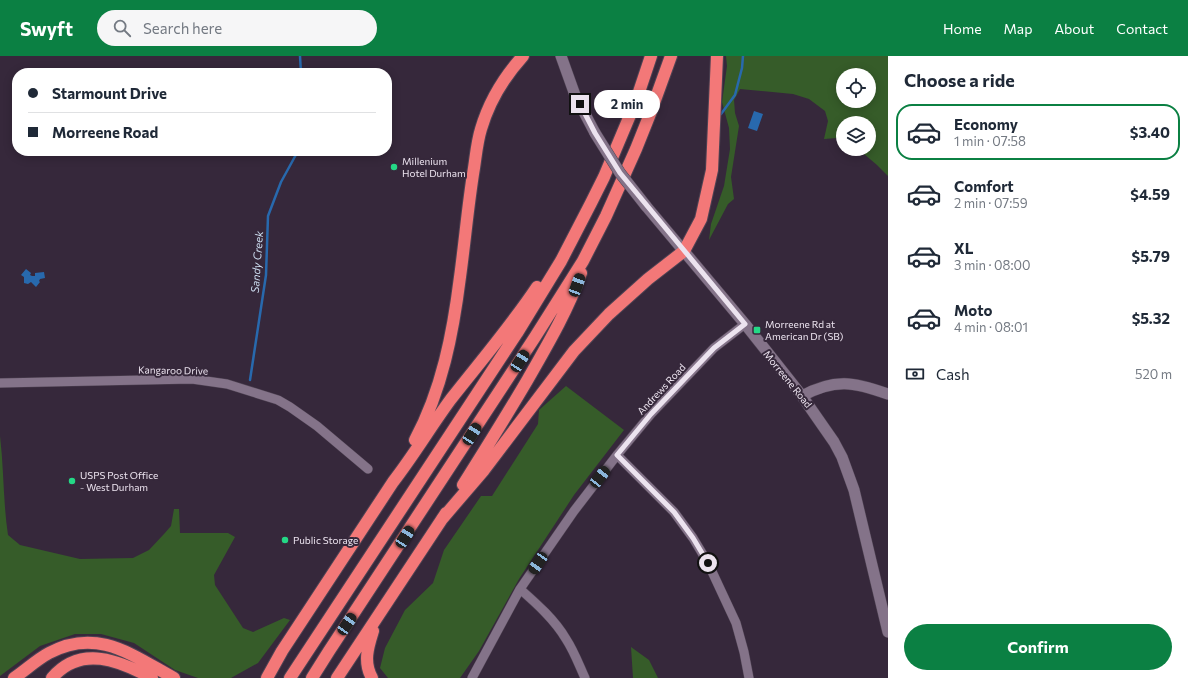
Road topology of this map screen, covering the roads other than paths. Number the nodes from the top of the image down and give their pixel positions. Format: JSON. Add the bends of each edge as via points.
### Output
{"nodes":[{"id":1,"x":523,"y":56,"type":"edge"},
{"id":2,"x":561,"y":56,"type":"edge"},
{"id":3,"x":651,"y":56,"type":"edge"},
{"id":4,"x":671,"y":56,"type":"edge"},
{"id":5,"x":717,"y":56,"type":"edge"},
{"id":6,"x":590,"y":247,"type":"junction"},
{"id":7,"x":684,"y":251,"type":"junction"},
{"id":8,"x":561,"y":261,"type":"junction"},
{"id":9,"x":745,"y":324,"type":"junction"},
{"id":10,"x":0,"y":383,"type":"edge"},
{"id":11,"x":888,"y":394,"type":"edge"},
{"id":12,"x":802,"y":396,"type":"junction"},
{"id":13,"x":617,"y":455,"type":"junction"},
{"id":14,"x":368,"y":469,"type":"dead end"},
{"id":15,"x":393,"y":482,"type":"junction"},
{"id":16,"x":442,"y":519,"type":"junction"},
{"id":17,"x":520,"y":590,"type":"junction"},
{"id":18,"x":378,"y":615,"type":"junction"},
{"id":19,"x":888,"y":632,"type":"edge"},
{"id":20,"x":282,"y":651,"type":"junction"},
{"id":21,"x":14,"y":678,"type":"edge"},
{"id":22,"x":52,"y":678,"type":"edge"},
{"id":23,"x":152,"y":678,"type":"edge"},
{"id":24,"x":174,"y":678,"type":"edge"},
{"id":25,"x":257,"y":678,"type":"edge"},
{"id":26,"x":267,"y":678,"type":"edge"},
{"id":27,"x":290,"y":678,"type":"edge"},
{"id":28,"x":312,"y":678,"type":"edge"},
{"id":29,"x":337,"y":678,"type":"edge"},
{"id":30,"x":372,"y":678,"type":"edge"},
{"id":31,"x":472,"y":678,"type":"edge"},
{"id":32,"x":585,"y":678,"type":"edge"},
{"id":33,"x":749,"y":678,"type":"edge"}],
"edges":[{"from":1,"to":15,"type":"highway","via":[[502,82],[481,129],[457,300],[446,358],[426,415]]},
{"from":2,"to":7,"type":"street","name":"Morreene Road","bridge":true,"via":[[595,133],[620,173]]},
{"from":3,"to":8,"type":"highway","via":[[636,101],[604,177]]},
{"from":4,"to":6,"type":"highway","via":[[636,149]]},
{"from":5,"to":7,"type":"highway","via":[[712,170],[701,219]]},
{"from":6,"to":16,"type":"highway","via":[[573,297],[562,318]]},
{"from":6,"to":28,"type":"highway","via":[[536,337]]},
{"from":7,"to":9,"type":"street","name":"Morreene Road"},
{"from":7,"to":16,"type":"highway","via":[[648,279],[574,351],[484,470]]},
{"from":8,"to":15,"type":"highway","via":[[539,283]]},
{"from":8,"to":27,"type":"highway","via":[[517,333]]},
{"from":9,"to":12,"type":"street","name":"Morreene Road"},
{"from":9,"to":13,"type":"street","name":"Andrews Road","via":[[710,353],[651,414]]},
{"from":10,"to":14,"type":"street","name":"Kangaroo Drive","via":[[192,379],[227,384],[278,400],[290,407]]},
{"from":11,"to":12,"type":"street","via":[[862,385],[841,383],[813,390]]},
{"from":12,"to":19,"type":"street","name":"Morreene Road","via":[[820,419],[849,473]]},
{"from":13,"to":17,"type":"street","name":"Andrews Road","via":[[574,511]]},
{"from":13,"to":33,"type":"street","via":[[674,512],[708,563],[736,623]]},
{"from":15,"to":20,"type":"highway"},
{"from":16,"to":18,"type":"highway"},
{"from":17,"to":31,"type":"street","name":"Andrews Road"},
{"from":17,"to":32,"type":"street","via":[[549,616],[563,633]]},
{"from":18,"to":29,"type":"highway"},
{"from":18,"to":30,"type":"highway","via":[[366,659]]},
{"from":20,"to":25,"type":"highway"},
{"from":20,"to":26,"type":"highway"},
{"from":21,"to":24,"type":"highway","via":[[50,653],[65,646],[91,642],[103,643],[136,655]]},
{"from":22,"to":23,"type":"highway","via":[[74,662],[96,658],[128,665]]}]}
